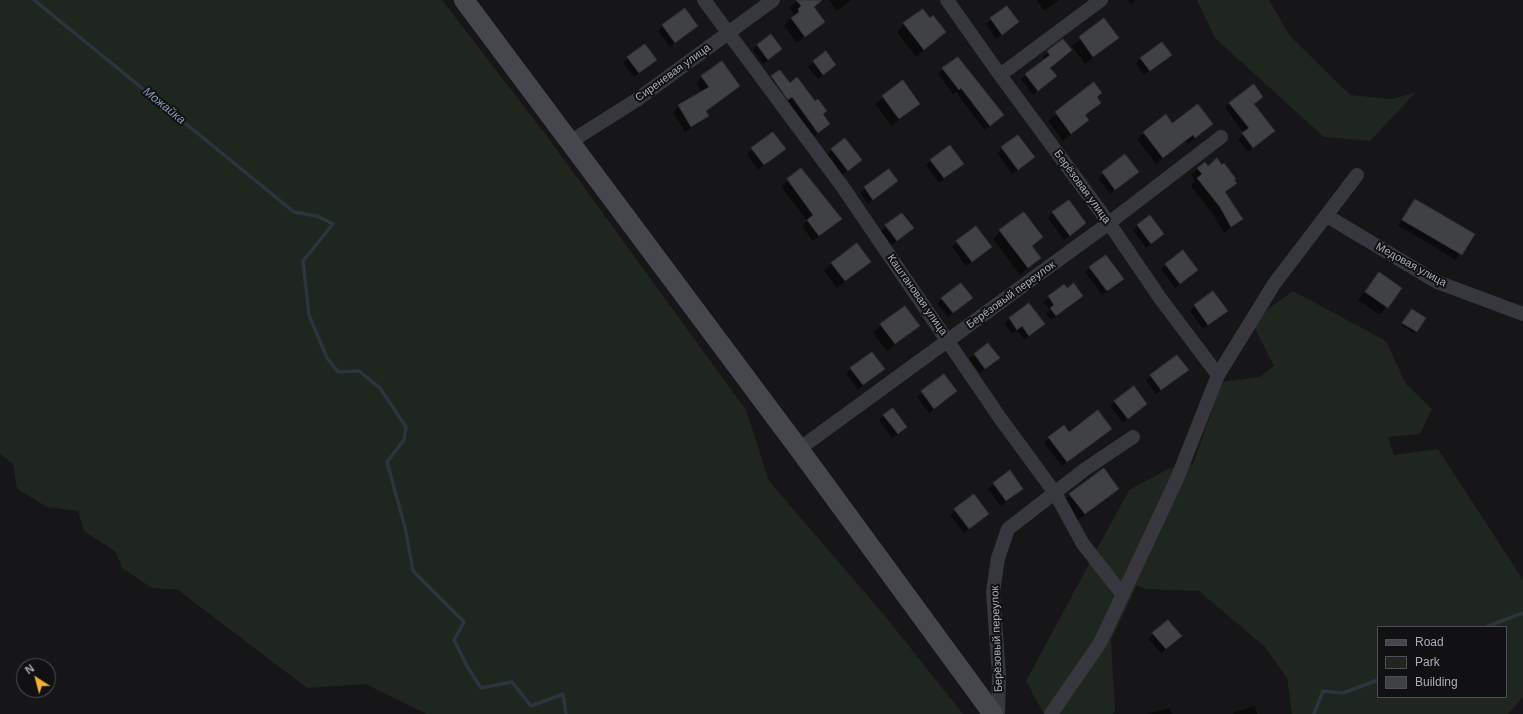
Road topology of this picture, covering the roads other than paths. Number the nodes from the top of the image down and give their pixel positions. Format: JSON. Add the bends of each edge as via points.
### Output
{"nodes":[{"id":1,"x":464,"y":0,"type":"edge"},
{"id":2,"x":704,"y":0,"type":"edge"},
{"id":3,"x":772,"y":0,"type":"edge"},
{"id":4,"x":947,"y":0,"type":"edge"},
{"id":5,"x":1101,"y":0,"type":"edge"},
{"id":6,"x":728,"y":32,"type":"junction"},
{"id":7,"x":1000,"y":75,"type":"junction"},
{"id":8,"x":1221,"y":137,"type":"dead end"},
{"id":9,"x":570,"y":142,"type":"junction"},
{"id":10,"x":1357,"y":175,"type":"dead end"},
{"id":11,"x":1327,"y":216,"type":"junction"},
{"id":12,"x":1109,"y":223,"type":"junction"},
{"id":13,"x":1523,"y":314,"type":"edge"},
{"id":14,"x":948,"y":341,"type":"junction"},
{"id":15,"x":1218,"y":374,"type":"junction"},
{"id":16,"x":1133,"y":437,"type":"dead end"},
{"id":17,"x":799,"y":449,"type":"junction"},
{"id":18,"x":1055,"y":493,"type":"junction"},
{"id":19,"x":1123,"y":595,"type":"junction"},
{"id":20,"x":993,"y":714,"type":"edge"},
{"id":21,"x":998,"y":714,"type":"edge"},
{"id":22,"x":1051,"y":714,"type":"edge"}],
"edges":[{"from":1,"to":9,"type":"main road"},
{"from":2,"to":6,"type":"street","name":"Каштановая улица"},
{"from":3,"to":6,"type":"street","name":"Сиреневая улица"},
{"from":4,"to":7,"type":"street","name":"Берёзовая улица"},
{"from":5,"to":7,"type":"street"},
{"from":6,"to":9,"type":"street","name":"Сиреневая улица","via":[[638,99]]},
{"from":6,"to":14,"type":"street","name":"Каштановая улица","via":[[842,186]]},
{"from":7,"to":12,"type":"street","name":"Берёзовая улица"},
{"from":8,"to":12,"type":"street","name":"Берёзовый переулок"},
{"from":9,"to":17,"type":"main road"},
{"from":10,"to":11,"type":"street"},
{"from":11,"to":13,"type":"street","name":"Медовая улица","via":[[1437,282]]},
{"from":11,"to":15,"type":"street","via":[[1274,284]]},
{"from":12,"to":14,"type":"street","name":"Берёзовый переулок"},
{"from":12,"to":15,"type":"street","name":"Берёзовая улица","via":[[1160,298]]},
{"from":14,"to":17,"type":"street","name":"Берёзовый переулок"},
{"from":14,"to":18,"type":"street","name":"Каштановая улица"},
{"from":15,"to":19,"type":"street","via":[[1177,479]]},
{"from":16,"to":18,"type":"street","name":"Берёзовый переулок"},
{"from":17,"to":20,"type":"main road"},
{"from":18,"to":19,"type":"street","name":"Каштановая улица","via":[[1083,544]]},
{"from":18,"to":21,"type":"street","name":"Берёзовый переулок","via":[[1008,529],[998,558],[994,592],[999,676]]},
{"from":19,"to":22,"type":"street","via":[[1100,643]]}]}
